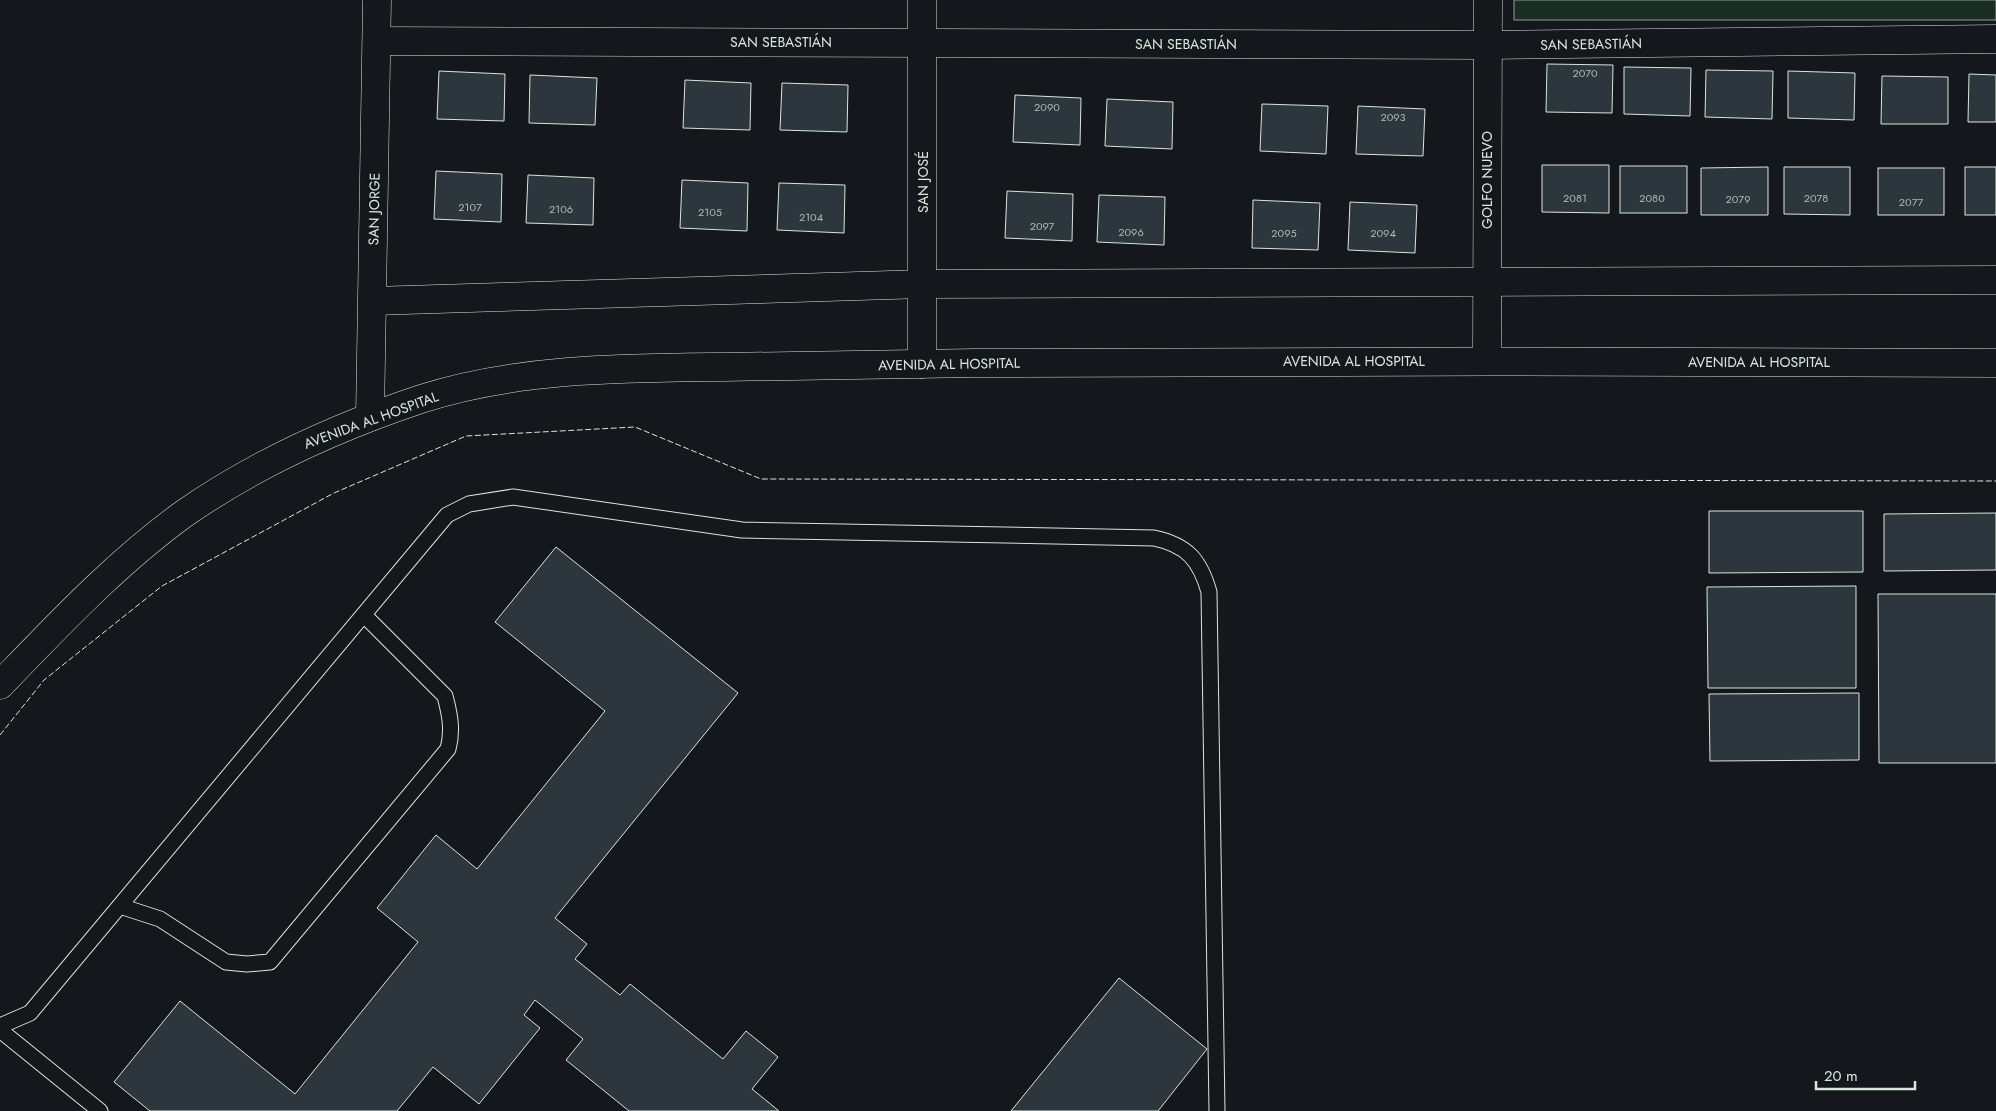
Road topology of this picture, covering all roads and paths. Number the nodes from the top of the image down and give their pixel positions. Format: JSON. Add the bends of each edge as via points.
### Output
{"nodes":[{"id":1,"x":377,"y":0,"type":"edge"},
{"id":2,"x":922,"y":0,"type":"edge"},
{"id":3,"x":1488,"y":0,"type":"edge"},
{"id":4,"x":1996,"y":39,"type":"edge"},
{"id":5,"x":377,"y":41,"type":"junction"},
{"id":6,"x":923,"y":43,"type":"junction"},
{"id":7,"x":1488,"y":45,"type":"junction"},
{"id":8,"x":1996,"y":280,"type":"edge"},
{"id":9,"x":1487,"y":281,"type":"junction"},
{"id":10,"x":923,"y":284,"type":"junction"},
{"id":11,"x":373,"y":302,"type":"junction"},
{"id":12,"x":1487,"y":360,"type":"junction"},
{"id":13,"x":1996,"y":362,"type":"edge"},
{"id":14,"x":922,"y":364,"type":"junction"},
{"id":15,"x":370,"y":418,"type":"junction"},
{"id":16,"x":364,"y":615,"type":"junction"},
{"id":17,"x":0,"y":685,"type":"edge"},
{"id":18,"x":120,"y":906,"type":"junction"},
{"id":19,"x":0,"y":1026,"type":"edge"},
{"id":20,"x":0,"y":1030,"type":"edge"},
{"id":21,"x":100,"y":1111,"type":"edge"},
{"id":22,"x":1217,"y":1111,"type":"edge"}],
"edges":[{"from":1,"to":5,"type":"street","name":"SAN JORGE"},
{"from":2,"to":6,"type":"street","name":"SAN JOSÉ"},
{"from":3,"to":7,"type":"street","name":"GOLFO NUEVO"},
{"from":4,"to":7,"type":"street","name":"SAN SEBASTIÁN"},
{"from":5,"to":6,"type":"street","name":"SAN SEBASTIÁN"},
{"from":5,"to":11,"type":"street","name":"SAN JORGE"},
{"from":6,"to":7,"type":"street","name":"SAN SEBASTIÁN"},
{"from":6,"to":10,"type":"street","name":"SAN JOSÉ"},
{"from":7,"to":9,"type":"street","name":"GOLFO NUEVO"},
{"from":8,"to":9,"type":"street"},
{"from":9,"to":10,"type":"street"},
{"from":9,"to":12,"type":"street","name":"GOLFO NUEVO"},
{"from":10,"to":11,"type":"street"},
{"from":10,"to":14,"type":"street","name":"SAN JOSÉ"},
{"from":11,"to":15,"type":"street","name":"SAN JORGE"},
{"from":12,"to":13,"type":"street","name":"AVENIDA AL HOSPITAL"},
{"from":12,"to":14,"type":"street","name":"AVENIDA AL HOSPITAL"},
{"from":14,"to":15,"type":"street","name":"AVENIDA AL HOSPITAL","via":[[650,368],[559,374],[490,382],[427,397]]},
{"from":15,"to":17,"type":"street","name":"AVENIDA AL HOSPITAL","via":[[298,447],[184,514],[60,622]]},
{"from":16,"to":18,"type":"lane"},
{"from":16,"to":18,"type":"lane","via":[[445,696],[452,735],[448,749],[270,962],[226,962],[160,919]]},
{"from":16,"to":22,"type":"lane","via":[[447,515],[469,504],[513,497],[742,530],[1154,538],[1180,546],[1204,574],[1209,592]]},
{"from":18,"to":19,"type":"lane","via":[[30,1013]]},
{"from":20,"to":21,"type":"lane"}]}
